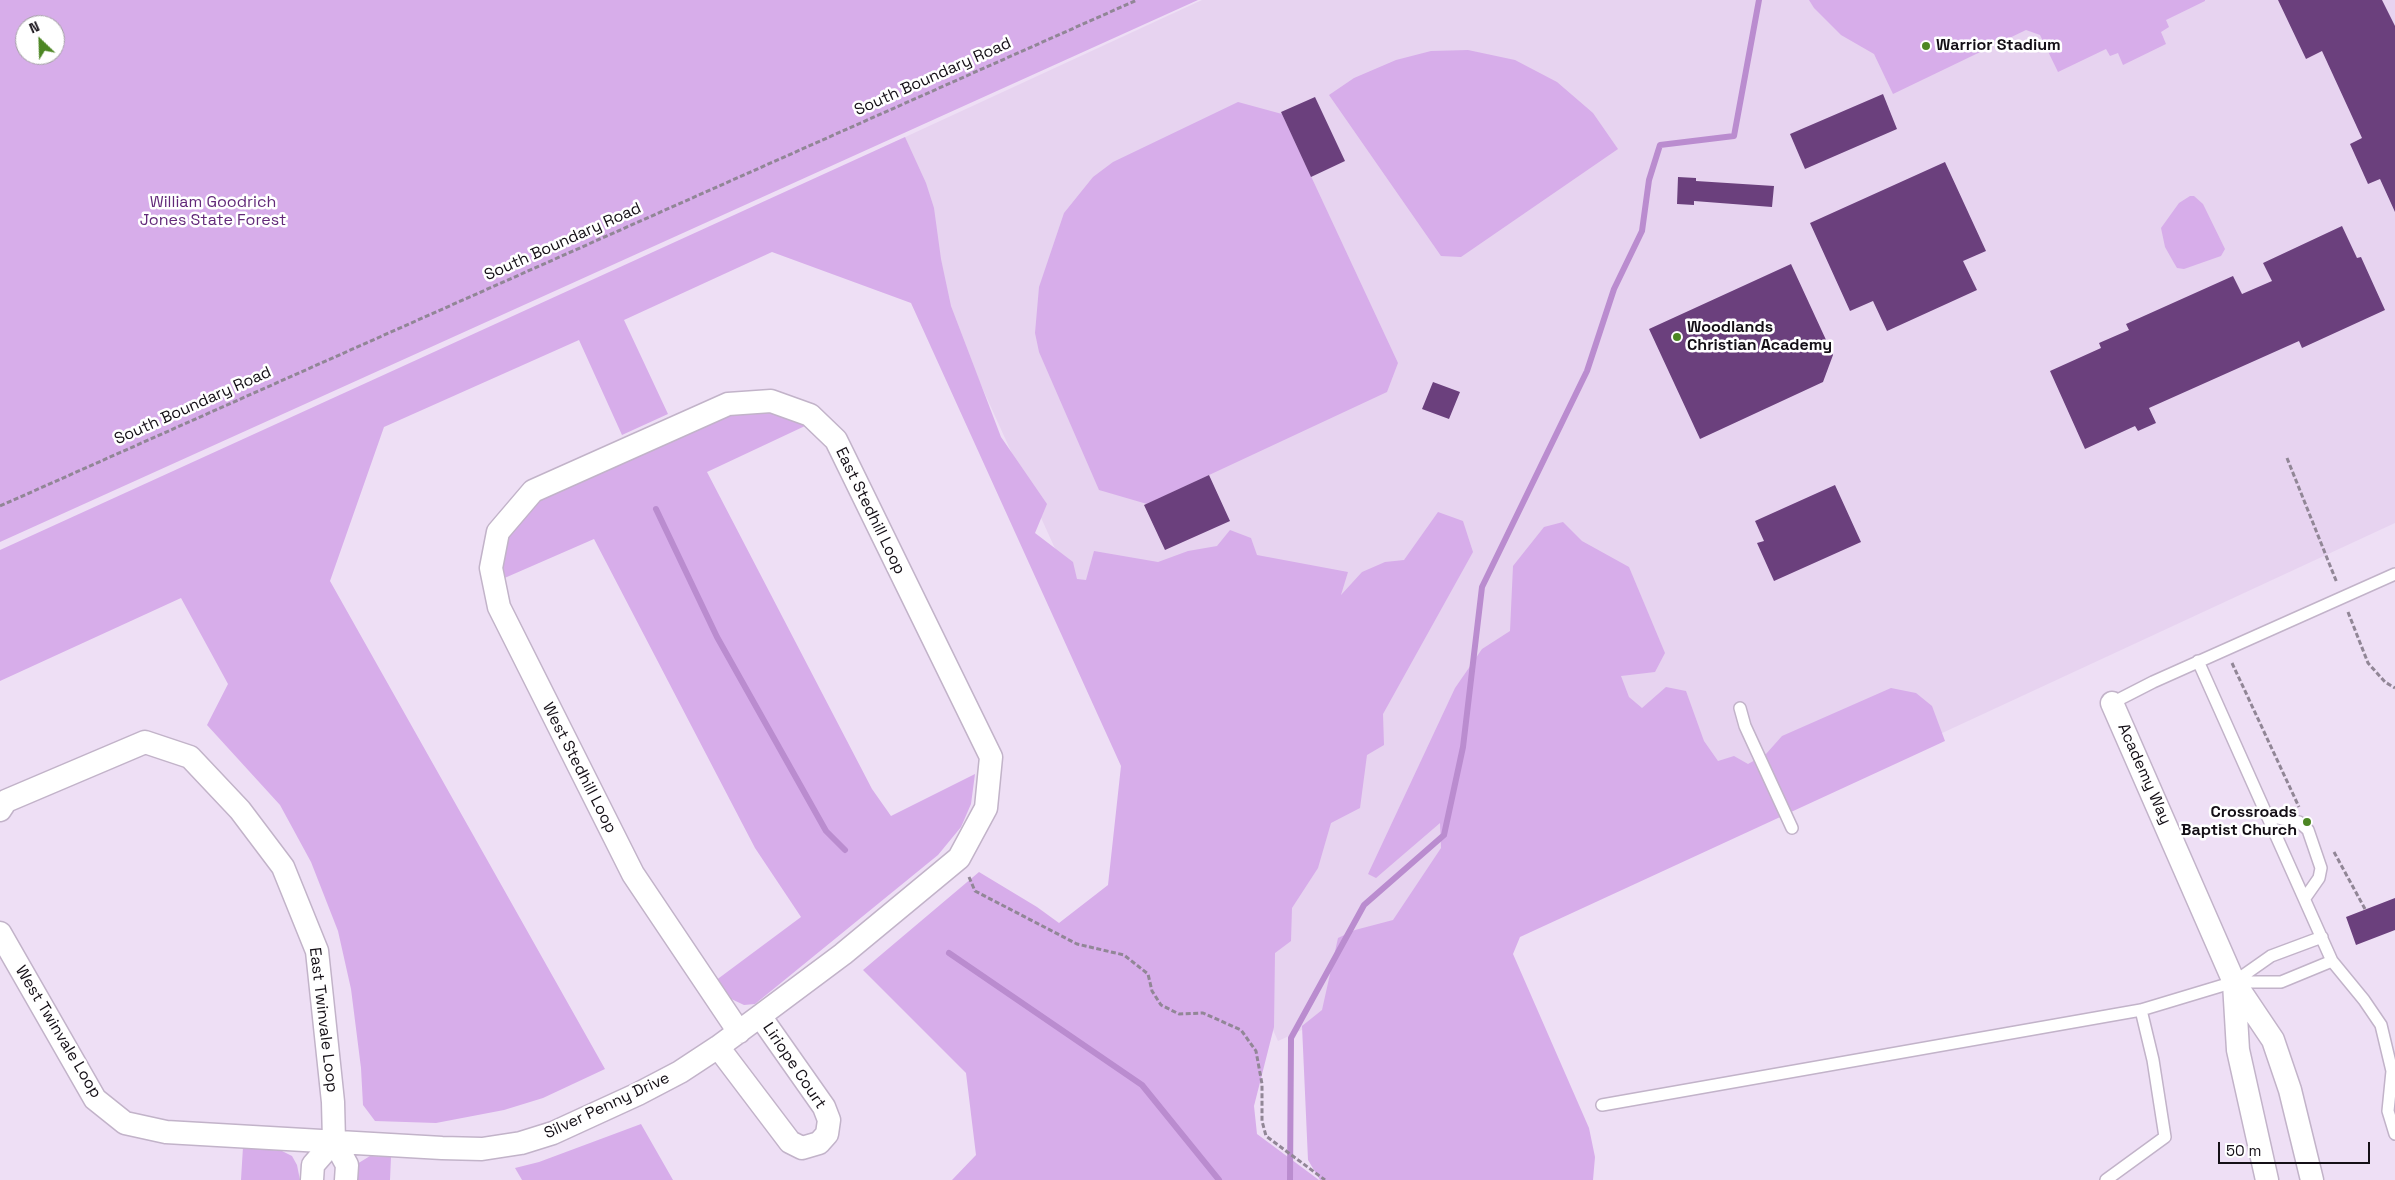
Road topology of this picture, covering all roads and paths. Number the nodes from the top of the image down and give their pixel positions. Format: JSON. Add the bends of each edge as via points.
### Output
{"nodes":[{"id":1,"x":1137,"y":0,"type":"edge"},
{"id":2,"x":2287,"y":458,"type":"dead end"},
{"id":3,"x":533,"y":492,"type":"joint"},
{"id":4,"x":0,"y":506,"type":"edge"},
{"id":5,"x":2395,"y":574,"type":"edge"},
{"id":6,"x":2342,"y":597,"type":"junction"},
{"id":7,"x":2226,"y":649,"type":"junction"},
{"id":8,"x":2198,"y":661,"type":"junction"},
{"id":9,"x":2395,"y":688,"type":"edge"},
{"id":10,"x":2112,"y":703,"type":"joint"},
{"id":11,"x":1740,"y":708,"type":"dead end"},
{"id":12,"x":2300,"y":809,"type":"dead end"},
{"id":13,"x":0,"y":810,"type":"edge"},
{"id":14,"x":2268,"y":816,"type":"junction"},
{"id":15,"x":1792,"y":828,"type":"dead end"},
{"id":16,"x":2333,"y":850,"type":"dead end"},
{"id":17,"x":959,"y":858,"type":"junction"},
{"id":18,"x":2305,"y":898,"type":"junction"},
{"id":19,"x":2365,"y":909,"type":"dead end"},
{"id":20,"x":0,"y":933,"type":"edge"},
{"id":21,"x":2322,"y":937,"type":"junction"},
{"id":22,"x":2332,"y":961,"type":"junction"},
{"id":23,"x":2234,"y":982,"type":"junction"},
{"id":24,"x":2142,"y":1010,"type":"junction"},
{"id":25,"x":760,"y":1016,"type":"junction"},
{"id":26,"x":739,"y":1032,"type":"junction"},
{"id":27,"x":718,"y":1047,"type":"junction"},
{"id":28,"x":1602,"y":1105,"type":"dead end"},
{"id":29,"x":125,"y":1123,"type":"joint"},
{"id":30,"x":2395,"y":1134,"type":"edge"},
{"id":31,"x":334,"y":1141,"type":"junction"},
{"id":32,"x":312,"y":1180,"type":"edge"},
{"id":33,"x":346,"y":1180,"type":"edge"},
{"id":34,"x":1325,"y":1180,"type":"edge"},
{"id":35,"x":2106,"y":1180,"type":"edge"},
{"id":36,"x":2267,"y":1180,"type":"edge"},
{"id":37,"x":2312,"y":1180,"type":"edge"}],
"edges":[{"from":1,"to":4,"type":"path","name":"South Boundary Road"},
{"from":2,"to":6,"type":"path"},
{"from":3,"to":17,"type":"street","name":"East Stedhill Loop","via":[[728,404],[771,402],[810,415],[836,440],[991,757],[986,808]]},
{"from":3,"to":26,"type":"street","name":"West Stedhill Loop","via":[[498,532],[491,568],[499,608],[633,874]]},
{"from":5,"to":6,"type":"lane"},
{"from":6,"to":7,"type":"lane"},
{"from":6,"to":9,"type":"path","via":[[2368,662],[2384,682]]},
{"from":7,"to":8,"type":"lane"},
{"from":7,"to":12,"type":"path"},
{"from":8,"to":10,"type":"lane"},
{"from":8,"to":14,"type":"lane"},
{"from":10,"to":23,"type":"street","name":"Academy Way"},
{"from":11,"to":15,"type":"lane","via":[[1745,726]]},
{"from":13,"to":31,"type":"street","name":"East Twinvale Loop","via":[[6,802],[145,742],[190,757],[240,810],[283,866],[317,951]]},
{"from":14,"to":18,"type":"lane"},
{"from":14,"to":18,"type":"lane","via":[[2298,822],[2308,830],[2321,868],[2319,878]]},
{"from":16,"to":19,"type":"path"},
{"from":17,"to":25,"type":"street","name":"Silver Penny Drive"},
{"from":17,"to":34,"type":"path","via":[[969,868],[969,880],[975,891],[1077,944],[1124,955],[1148,974],[1152,991],[1161,1005],[1179,1014],[1203,1013],[1241,1030],[1256,1051],[1266,1136]]},
{"from":18,"to":21,"type":"lane"},
{"from":20,"to":29,"type":"street","name":"West Twinvale Loop","via":[[95,1099]]},
{"from":21,"to":22,"type":"lane"},
{"from":21,"to":23,"type":"lane","via":[[2271,956]]},
{"from":22,"to":23,"type":"lane","via":[[2281,982]]},
{"from":22,"to":30,"type":"lane","via":[[2380,1025],[2392,1071],[2388,1111]]},
{"from":23,"to":24,"type":"lane"},
{"from":23,"to":36,"type":"street","name":"Academy Way","via":[[2238,1050]]},
{"from":23,"to":37,"type":"street","name":"Academy Way","via":[[2273,1040],[2290,1090]]},
{"from":24,"to":28,"type":"lane"},
{"from":24,"to":35,"type":"lane","via":[[2166,1137]]},
{"from":25,"to":26,"type":"street","name":"Silver Penny Drive"},
{"from":25,"to":27,"type":"street","name":"Liriope Court","via":[[824,1107],[829,1120],[827,1134],[819,1143],[802,1148],[790,1142]]},
{"from":26,"to":27,"type":"street","name":"Silver Penny Drive"},
{"from":27,"to":31,"type":"street","name":"Silver Penny Drive","via":[[638,1094],[570,1126],[522,1143],[482,1149]]},
{"from":29,"to":31,"type":"street","name":"Silver Penny Drive","via":[[166,1132]]},
{"from":31,"to":32,"type":"street","via":[[313,1165]]},
{"from":31,"to":33,"type":"street","via":[[347,1165]]}]}
